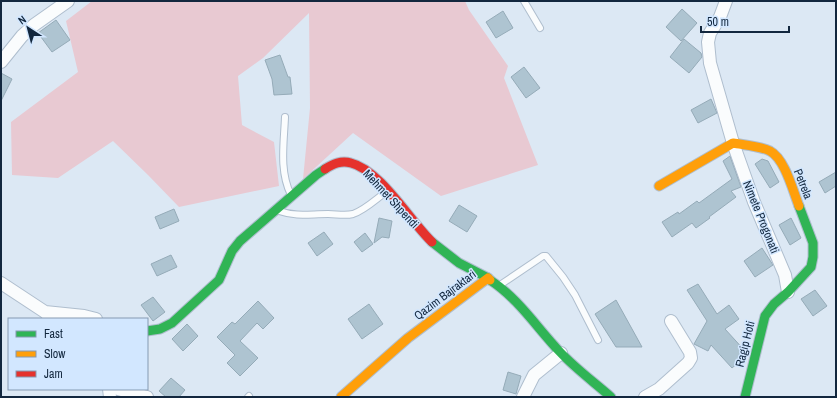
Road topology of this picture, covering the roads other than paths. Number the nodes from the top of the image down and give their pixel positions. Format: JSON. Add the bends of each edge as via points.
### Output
{"nodes":[{"id":1,"x":68,"y":1,"type":"edge"},
{"id":2,"x":524,"y":1,"type":"edge"},
{"id":3,"x":726,"y":1,"type":"edge"},
{"id":4,"x":540,"y":28,"type":"dead end"},
{"id":5,"x":1,"y":62,"type":"edge"},
{"id":6,"x":286,"y":117,"type":"dead end"},
{"id":7,"x":733,"y":143,"type":"junction"},
{"id":8,"x":659,"y":186,"type":"dead end"},
{"id":9,"x":387,"y":191,"type":"junction"},
{"id":10,"x":292,"y":196,"type":"junction"},
{"id":11,"x":275,"y":210,"type":"junction"},
{"id":12,"x":811,"y":268,"type":"joint"},
{"id":13,"x":488,"y":278,"type":"junction"},
{"id":14,"x":1,"y":283,"type":"edge"},
{"id":15,"x":500,"y":285,"type":"junction"},
{"id":16,"x":788,"y":292,"type":"junction"},
{"id":17,"x":48,"y":316,"type":"edge"},
{"id":18,"x":92,"y":318,"type":"edge"},
{"id":19,"x":671,"y":321,"type":"dead end"},
{"id":20,"x":148,"y":330,"type":"edge"},
{"id":21,"x":598,"y":340,"type":"dead end"},
{"id":22,"x":561,"y":353,"type":"junction"},
{"id":23,"x":122,"y":390,"type":"edge"},
{"id":24,"x":147,"y":397,"type":"edge"},
{"id":25,"x":341,"y":397,"type":"edge"},
{"id":26,"x":523,"y":397,"type":"edge"},
{"id":27,"x":611,"y":397,"type":"edge"},
{"id":28,"x":645,"y":397,"type":"edge"},
{"id":29,"x":745,"y":397,"type":"edge"}],
"edges":[{"from":1,"to":5,"type":"street","via":[[34,25]]},
{"from":2,"to":4,"type":"lane"},
{"from":3,"to":7,"type":"street","name":"Nimete Progonati","via":[[708,42],[710,63]]},
{"from":6,"to":10,"type":"lane","via":[[284,173],[286,185]]},
{"from":7,"to":8,"type":"street"},
{"from":7,"to":12,"type":"street","name":"Petrela","via":[[768,150],[775,154],[786,172],[813,244]]},
{"from":7,"to":16,"type":"street","name":"Nimete Progonati","via":[[754,202],[785,275]]},
{"from":9,"to":10,"type":"street","name":"Mehmet Shpendi","via":[[370,173],[357,165],[337,162],[321,171]]},
{"from":9,"to":11,"type":"lane","via":[[353,214],[298,216]]},
{"from":9,"to":13,"type":"street","name":"Mehmet Shpendi","via":[[435,244],[456,262]]},
{"from":10,"to":11,"type":"street","name":"Mehmet Shpendi"},
{"from":11,"to":20,"type":"street","name":"Mehmet Shpendi","via":[[232,251],[219,280],[172,323],[155,331]]},
{"from":12,"to":16,"type":"street","name":"Ragip Hoti"},
{"from":13,"to":15,"type":"street","name":"Qazim Bajraktari"},
{"from":13,"to":25,"type":"street","name":"Qazim Bajraktari","via":[[408,338]]},
{"from":14,"to":17,"type":"street"},
{"from":15,"to":21,"type":"lane","via":[[546,256],[559,270],[575,295]]},
{"from":15,"to":22,"type":"street","name":"Qazim Bajraktari"},
{"from":16,"to":29,"type":"street","name":"Ragip Hoti","via":[[765,316]]},
{"from":17,"to":18,"type":"street"},
{"from":19,"to":28,"type":"street","via":[[690,352],[690,358],[688,363],[659,389]]},
{"from":22,"to":26,"type":"street","via":[[534,375]]},
{"from":22,"to":27,"type":"street","name":"Qazim Bajraktari"},
{"from":23,"to":24,"type":"street"}]}
